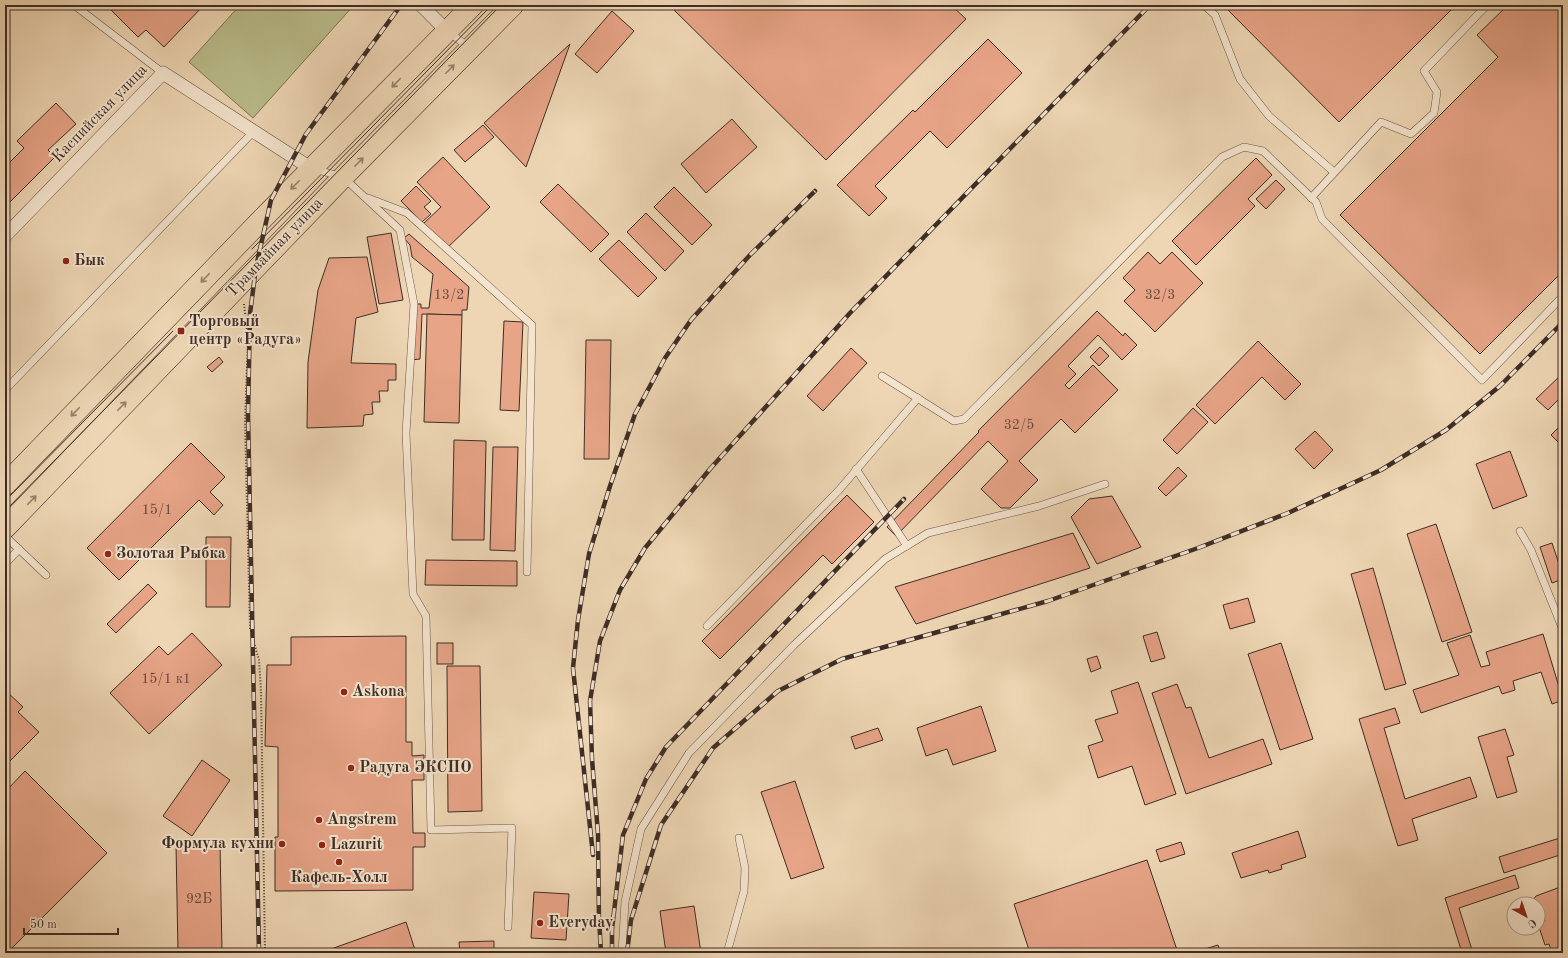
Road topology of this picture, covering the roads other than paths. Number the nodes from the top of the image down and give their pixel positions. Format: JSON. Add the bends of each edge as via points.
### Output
{"nodes":[{"id":1,"x":74,"y":5,"type":"edge"},
{"id":2,"x":421,"y":5,"type":"edge"},
{"id":3,"x":473,"y":5,"type":"edge"},
{"id":4,"x":513,"y":5,"type":"edge"},
{"id":5,"x":1204,"y":5,"type":"edge"},
{"id":6,"x":1487,"y":5,"type":"edge"},
{"id":7,"x":448,"y":31,"type":"junction"},
{"id":8,"x":470,"y":49,"type":"junction"},
{"id":9,"x":163,"y":73,"type":"junction"},
{"id":10,"x":254,"y":131,"type":"junction"},
{"id":11,"x":312,"y":169,"type":"junction"},
{"id":12,"x":1334,"y":172,"type":"junction"},
{"id":13,"x":343,"y":177,"type":"junction"},
{"id":14,"x":364,"y":197,"type":"junction"},
{"id":15,"x":1311,"y":198,"type":"junction"},
{"id":16,"x":5,"y":236,"type":"edge"},
{"id":17,"x":1563,"y":296,"type":"edge"},
{"id":18,"x":882,"y":376,"type":"dead end"},
{"id":19,"x":5,"y":390,"type":"edge"},
{"id":20,"x":918,"y":398,"type":"junction"},
{"id":21,"x":856,"y":469,"type":"junction"},
{"id":22,"x":1105,"y":484,"type":"dead end"},
{"id":23,"x":5,"y":485,"type":"edge"},
{"id":24,"x":5,"y":528,"type":"edge"},
{"id":25,"x":1520,"y":531,"type":"dead end"},
{"id":26,"x":5,"y":536,"type":"edge"},
{"id":27,"x":907,"y":546,"type":"junction"},
{"id":28,"x":19,"y":549,"type":"junction"},
{"id":29,"x":5,"y":564,"type":"edge"},
{"id":30,"x":527,"y":572,"type":"dead end"},
{"id":31,"x":46,"y":575,"type":"dead end"},
{"id":32,"x":707,"y":626,"type":"dead end"},
{"id":33,"x":1563,"y":630,"type":"edge"},
{"id":34,"x":740,"y":838,"type":"dead end"},
{"id":35,"x":508,"y":927,"type":"dead end"},
{"id":36,"x":622,"y":953,"type":"edge"},
{"id":37,"x":727,"y":953,"type":"edge"}],
"edges":[{"from":1,"to":9,"type":"lane"},
{"from":2,"to":7,"type":"street"},
{"from":3,"to":7,"type":"main road","name":"Трамвайная улица"},
{"from":4,"to":8,"type":"main road","name":"Трамвайная улица"},
{"from":5,"to":12,"type":"lane","via":[[1215,15],[1240,79],[1269,116]]},
{"from":6,"to":12,"type":"lane","via":[[1424,71],[1437,92],[1434,113],[1411,134],[1381,122]]},
{"from":7,"to":8,"type":"lane"},
{"from":7,"to":11,"type":"main road","name":"Трамвайная улица","one_way":true},
{"from":13,"to":8,"type":"main road","name":"Трамвайная улица","one_way":true},
{"from":9,"to":10,"type":"street","name":"Каспийская улица"},
{"from":9,"to":16,"type":"street","name":"Каспийская улица"},
{"from":10,"to":11,"type":"street","name":"Каспийская улица"},
{"from":10,"to":19,"type":"lane"},
{"from":11,"to":13,"type":"lane"},
{"from":11,"to":23,"type":"main road","name":"Трамвайная улица","one_way":true},
{"from":12,"to":15,"type":"lane"},
{"from":13,"to":14,"type":"lane"},
{"from":24,"to":13,"type":"main road","name":"Трамвайная улица","one_way":true},
{"from":14,"to":30,"type":"lane","via":[[407,213],[532,325]]},
{"from":14,"to":35,"type":"lane","via":[[400,230],[414,304],[406,433],[413,594],[426,616],[431,830],[512,828]]},
{"from":15,"to":17,"type":"lane","via":[[1316,202],[1322,218],[1482,380]]},
{"from":15,"to":20,"type":"lane","via":[[1264,151],[1244,147],[1222,157],[964,419],[954,421]]},
{"from":18,"to":20,"type":"lane"},
{"from":20,"to":21,"type":"lane"},
{"from":21,"to":27,"type":"lane"},
{"from":21,"to":32,"type":"lane"},
{"from":22,"to":27,"type":"lane","via":[[1039,506],[928,533]]},
{"from":25,"to":33,"type":"lane","via":[[1531,550]]},
{"from":26,"to":28,"type":"lane"},
{"from":27,"to":36,"type":"lane","via":[[885,559],[794,645],[688,753],[641,829],[625,902]]},
{"from":28,"to":29,"type":"lane"},
{"from":28,"to":31,"type":"lane"},
{"from":34,"to":37,"type":"lane","via":[[745,868],[744,891]]}]}
